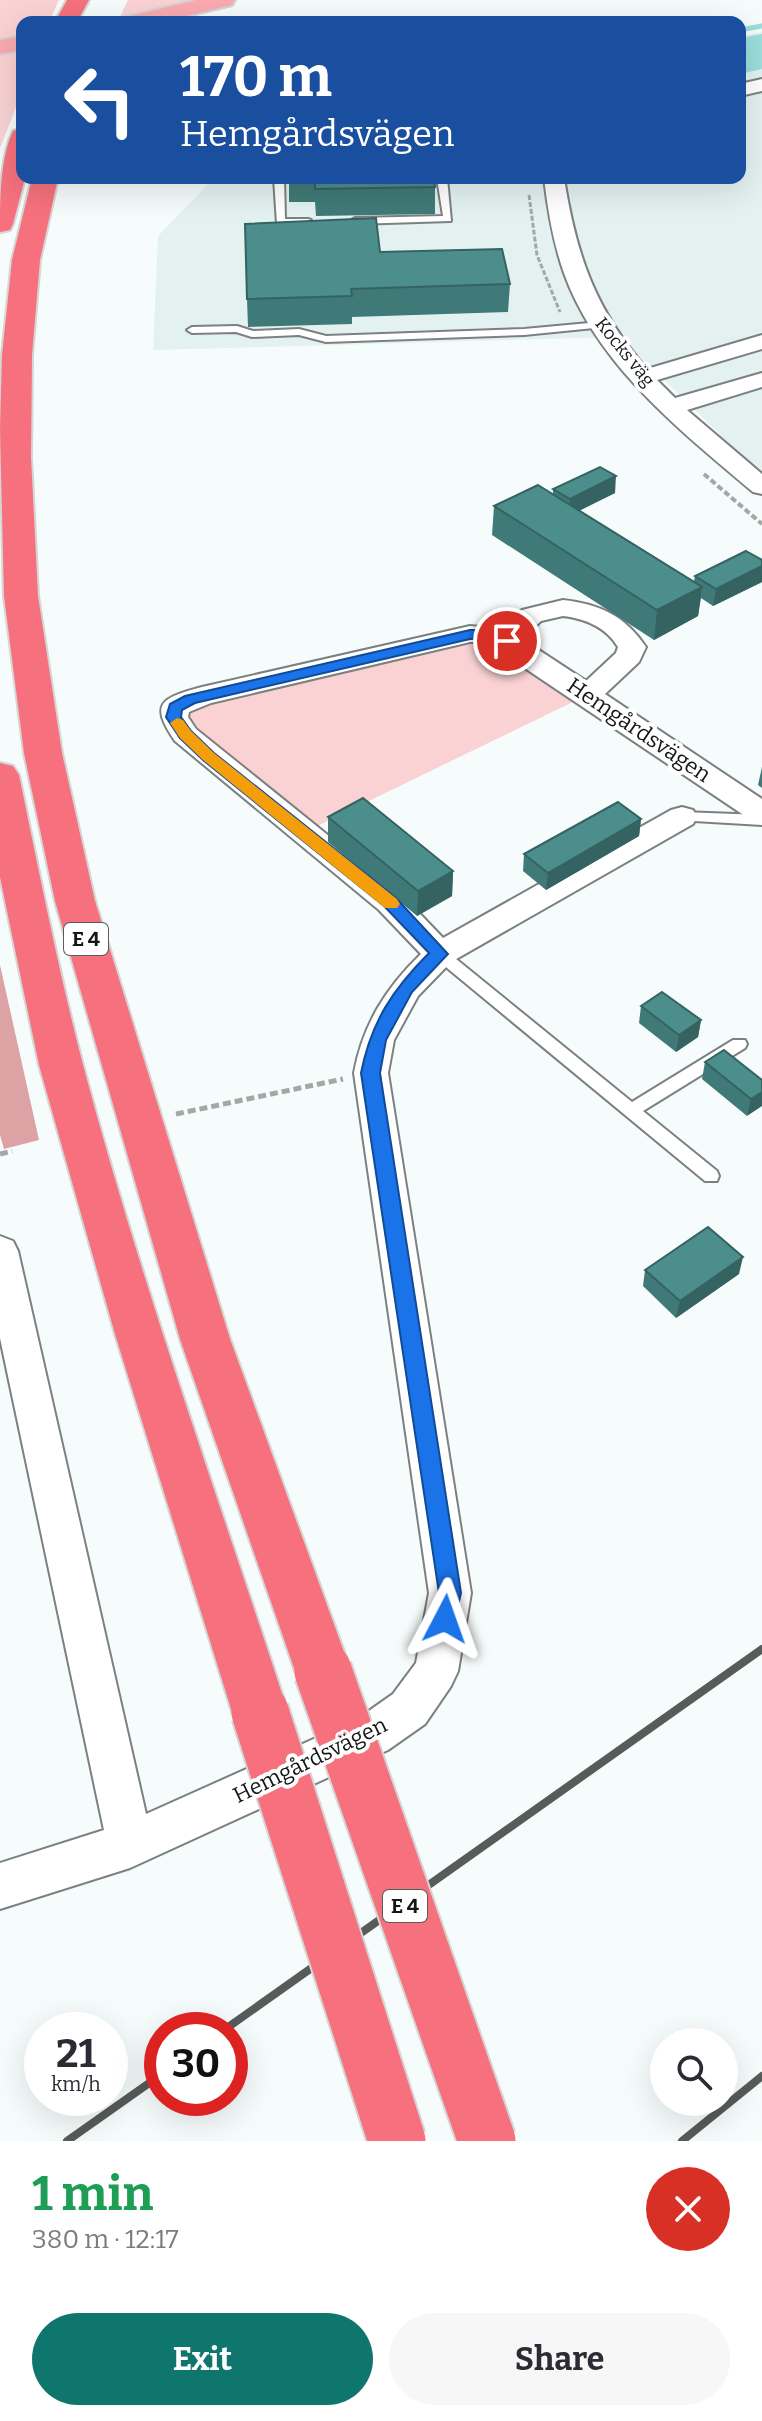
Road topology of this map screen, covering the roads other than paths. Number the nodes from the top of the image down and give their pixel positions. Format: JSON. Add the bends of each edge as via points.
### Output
{"nodes":[{"id":1,"x":224,"y":0,"type":"edge"},
{"id":2,"x":160,"y":16,"type":"edge"},
{"id":3,"x":16,"y":160,"type":"edge"},
{"id":4,"x":44,"y":184,"type":"edge"},
{"id":5,"x":279,"y":184,"type":"edge"},
{"id":6,"x":443,"y":184,"type":"edge"},
{"id":7,"x":554,"y":184,"type":"edge"},
{"id":8,"x":337,"y":221,"type":"edge"},
{"id":9,"x":323,"y":222,"type":"edge"},
{"id":10,"x":0,"y":224,"type":"edge"},
{"id":11,"x":600,"y":325,"type":"junction"},
{"id":12,"x":192,"y":330,"type":"dead end"},
{"id":13,"x":762,"y":342,"type":"edge"},
{"id":14,"x":643,"y":377,"type":"junction"},
{"id":15,"x":762,"y":380,"type":"edge"},
{"id":16,"x":672,"y":407,"type":"junction"},
{"id":17,"x":762,"y":487,"type":"edge"},
{"id":18,"x":507,"y":641,"type":"junction"},
{"id":19,"x":588,"y":695,"type":"junction"},
{"id":20,"x":0,"y":775,"type":"edge"},
{"id":21,"x":762,"y":813,"type":"edge"},
{"id":22,"x":682,"y":817,"type":"joint"},
{"id":23,"x":762,"y":820,"type":"edge"},
{"id":24,"x":440,"y":954,"type":"junction"},
{"id":25,"x":739,"y":1044,"type":"dead end"},
{"id":26,"x":631,"y":1111,"type":"junction"},
{"id":27,"x":711,"y":1176,"type":"dead end"},
{"id":28,"x":0,"y":1251,"type":"edge"},
{"id":29,"x":130,"y":1845,"type":"junction"},
{"id":30,"x":0,"y":1886,"type":"edge"},
{"id":31,"x":397,"y":2141,"type":"edge"},
{"id":32,"x":487,"y":2141,"type":"edge"}],
"edges":[{"from":1,"to":2,"type":"main road"},
{"from":3,"to":10,"type":"highway"},
{"from":4,"to":32,"type":"highway","number":"E 4","bridge":true,"via":[[26,260],[17,355],[21,596],[43,753],[75,901],[205,1339]]},
{"from":5,"to":9,"type":"lane","via":[[280,222]]},
{"from":6,"to":8,"type":"lane","via":[[448,219]]},
{"from":7,"to":11,"type":"street","name":"Kocks väg","via":[[563,246]]},
{"from":11,"to":12,"type":"lane","via":[[326,339],[299,332]]},
{"from":11,"to":14,"type":"street","name":"Kocks väg"},
{"from":13,"to":14,"type":"street"},
{"from":14,"to":16,"type":"street","name":"Kocks väg"},
{"from":15,"to":16,"type":"street"},
{"from":16,"to":17,"type":"street","name":"Kocks väg"},
{"from":18,"to":19,"type":"street","name":"Hemgårdsvägen"},
{"from":18,"to":19,"type":"street","via":[[518,624],[542,612],[571,608],[600,616],[632,647]]},
{"from":18,"to":24,"type":"street","name":"Hemgårdsvägen","via":[[470,634],[190,699],[175,707],[174,717],[185,735],[390,902]]},
{"from":19,"to":21,"type":"street","name":"Hemgårdsvägen"},
{"from":20,"to":31,"type":"highway","number":"E 4","bridge":true,"via":[[71,1105]]},
{"from":22,"to":23,"type":"lane"},
{"from":22,"to":24,"type":"street","name":"Hemgårdsvägen"},
{"from":24,"to":26,"type":"lane"},
{"from":24,"to":29,"type":"street","name":"Hemgårdsvägen","via":[[406,988],[377,1040],[371,1073],[450,1593],[436,1671],[409,1709],[372,1735]]},
{"from":25,"to":26,"type":"lane"},
{"from":26,"to":27,"type":"lane"},
{"from":28,"to":29,"type":"street"},
{"from":29,"to":30,"type":"street","name":"Hemgårdsvägen"}]}
